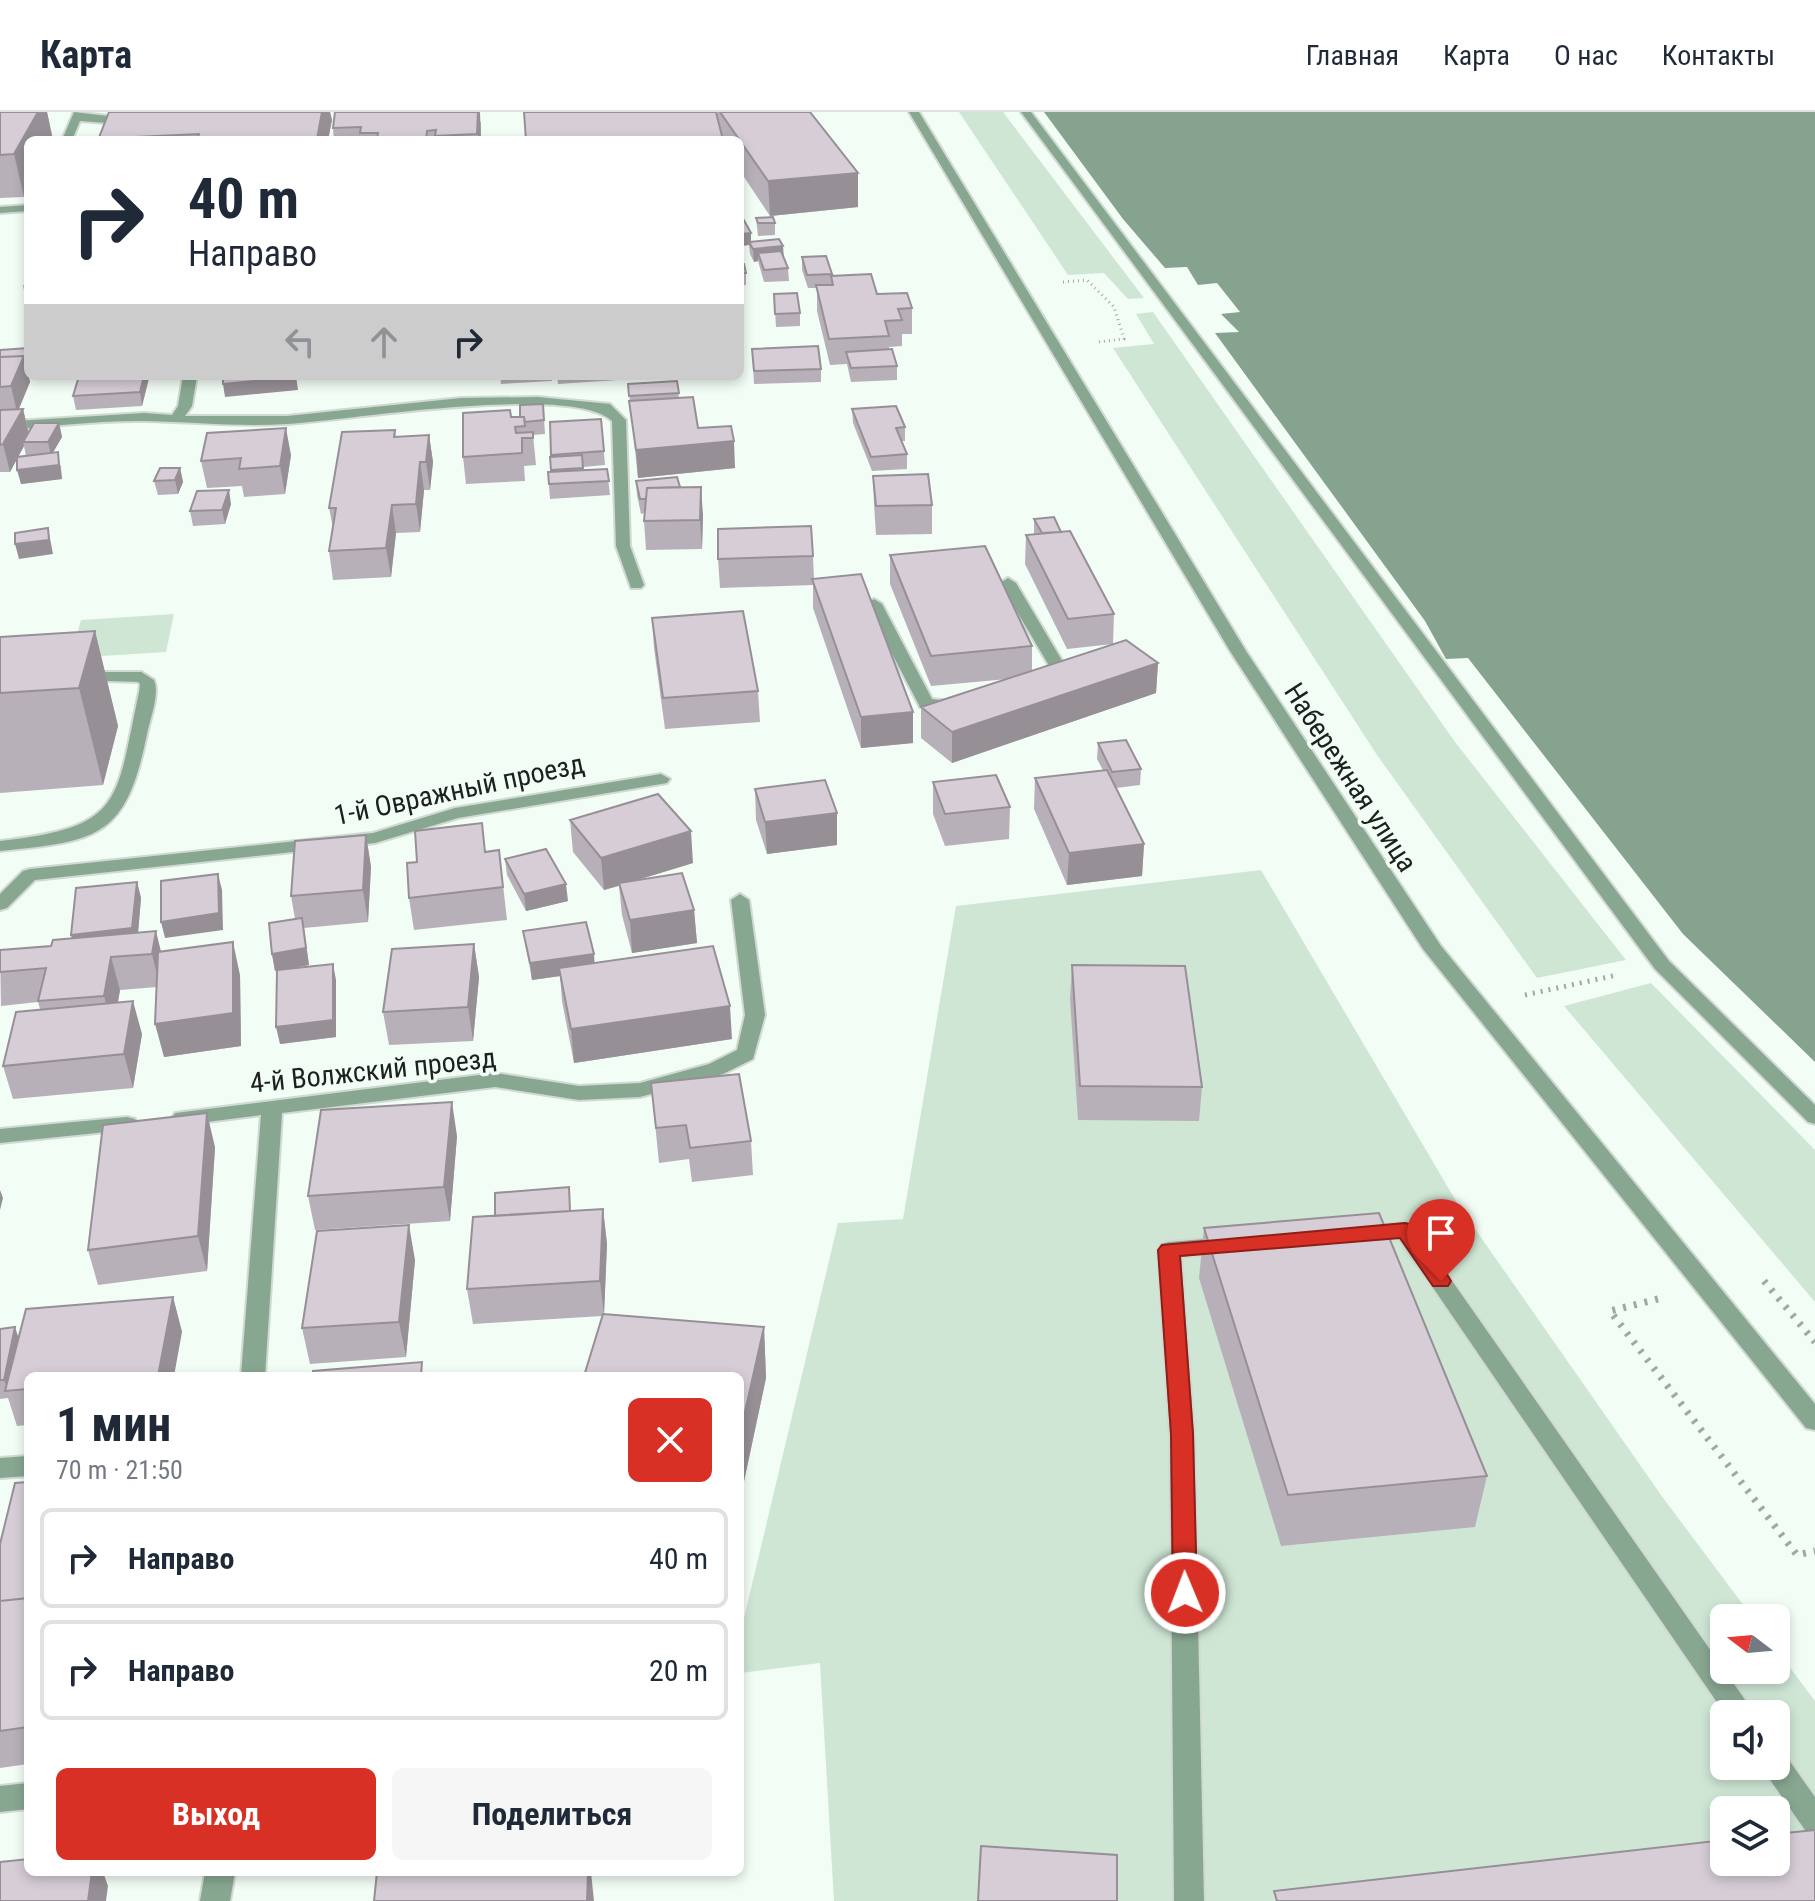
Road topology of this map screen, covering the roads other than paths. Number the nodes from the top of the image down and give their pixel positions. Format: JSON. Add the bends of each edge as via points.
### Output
{"nodes":[{"id":1,"x":914,"y":112,"type":"edge"},
{"id":2,"x":1026,"y":112,"type":"edge"},
{"id":3,"x":78,"y":115,"type":"edge"},
{"id":4,"x":145,"y":123,"type":"edge"},
{"id":5,"x":69,"y":136,"type":"edge"},
{"id":6,"x":24,"y":208,"type":"edge"},
{"id":7,"x":0,"y":210,"type":"edge"},
{"id":8,"x":189,"y":380,"type":"edge"},
{"id":9,"x":177,"y":418,"type":"junction"},
{"id":10,"x":0,"y":426,"type":"edge"},
{"id":11,"x":1008,"y":583,"type":"dead end"},
{"id":12,"x":636,"y":585,"type":"dead end"},
{"id":13,"x":874,"y":604,"type":"edge"},
{"id":14,"x":1083,"y":666,"type":"edge"},
{"id":15,"x":56,"y":679,"type":"edge"},
{"id":16,"x":974,"y":708,"type":"edge"},
{"id":17,"x":661,"y":779,"type":"dead end"},
{"id":18,"x":0,"y":846,"type":"edge"},
{"id":19,"x":740,"y":900,"type":"dead end"},
{"id":20,"x":0,"y":904,"type":"edge"},
{"id":21,"x":272,"y":1109,"type":"junction"},
{"id":22,"x":1815,"y":1117,"type":"edge"},
{"id":23,"x":0,"y":1136,"type":"edge"},
{"id":24,"x":1342,"y":1235,"type":"edge"},
{"id":25,"x":1248,"y":1243,"type":"edge"},
{"id":26,"x":253,"y":1372,"type":"edge"},
{"id":27,"x":1815,"y":1421,"type":"edge"},
{"id":28,"x":24,"y":1466,"type":"edge"},
{"id":29,"x":0,"y":1468,"type":"edge"},
{"id":30,"x":1731,"y":1700,"type":"edge"},
{"id":31,"x":1786,"y":1780,"type":"edge"},
{"id":32,"x":24,"y":1796,"type":"edge"},
{"id":33,"x":0,"y":1799,"type":"edge"},
{"id":34,"x":1815,"y":1821,"type":"edge"},
{"id":35,"x":219,"y":1876,"type":"edge"},
{"id":36,"x":215,"y":1901,"type":"edge"},
{"id":37,"x":1189,"y":1901,"type":"edge"}],
"edges":[{"from":1,"to":27,"type":"street","name":"Набережная улица","via":[[1238,651],[1433,949]]},
{"from":2,"to":22,"type":"street","via":[[1662,965]]},
{"from":3,"to":4,"type":"street"},
{"from":3,"to":5,"type":"street"},
{"from":6,"to":7,"type":"street"},
{"from":8,"to":9,"type":"street"},
{"from":9,"to":10,"type":"street"},
{"from":9,"to":12,"type":"street","via":[[287,420],[461,402],[605,407],[619,420],[623,546]]},
{"from":11,"to":14,"type":"street","via":[[1055,677]]},
{"from":13,"to":16,"type":"street","via":[[926,703]]},
{"from":15,"to":18,"type":"street","via":[[112,675],[141,677],[148,683],[125,794],[114,814],[92,830],[67,839]]},
{"from":17,"to":20,"type":"street","name":"1-й Овражный проезд","via":[[455,813],[375,838],[30,875]]},
{"from":19,"to":21,"type":"street","name":"4-й Волжский проезд","via":[[755,1015],[746,1054],[716,1069],[640,1090],[579,1093],[495,1080]]},
{"from":21,"to":23,"type":"street","name":"4-й Волжский проезд"},
{"from":21,"to":26,"type":"street"},
{"from":24,"to":30,"type":"street","via":[[1405,1230]]},
{"from":25,"to":37,"type":"street","via":[[1169,1250],[1182,1434]]},
{"from":28,"to":29,"type":"street"},
{"from":31,"to":34,"type":"street"},
{"from":32,"to":33,"type":"street"},
{"from":35,"to":36,"type":"street"}]}
